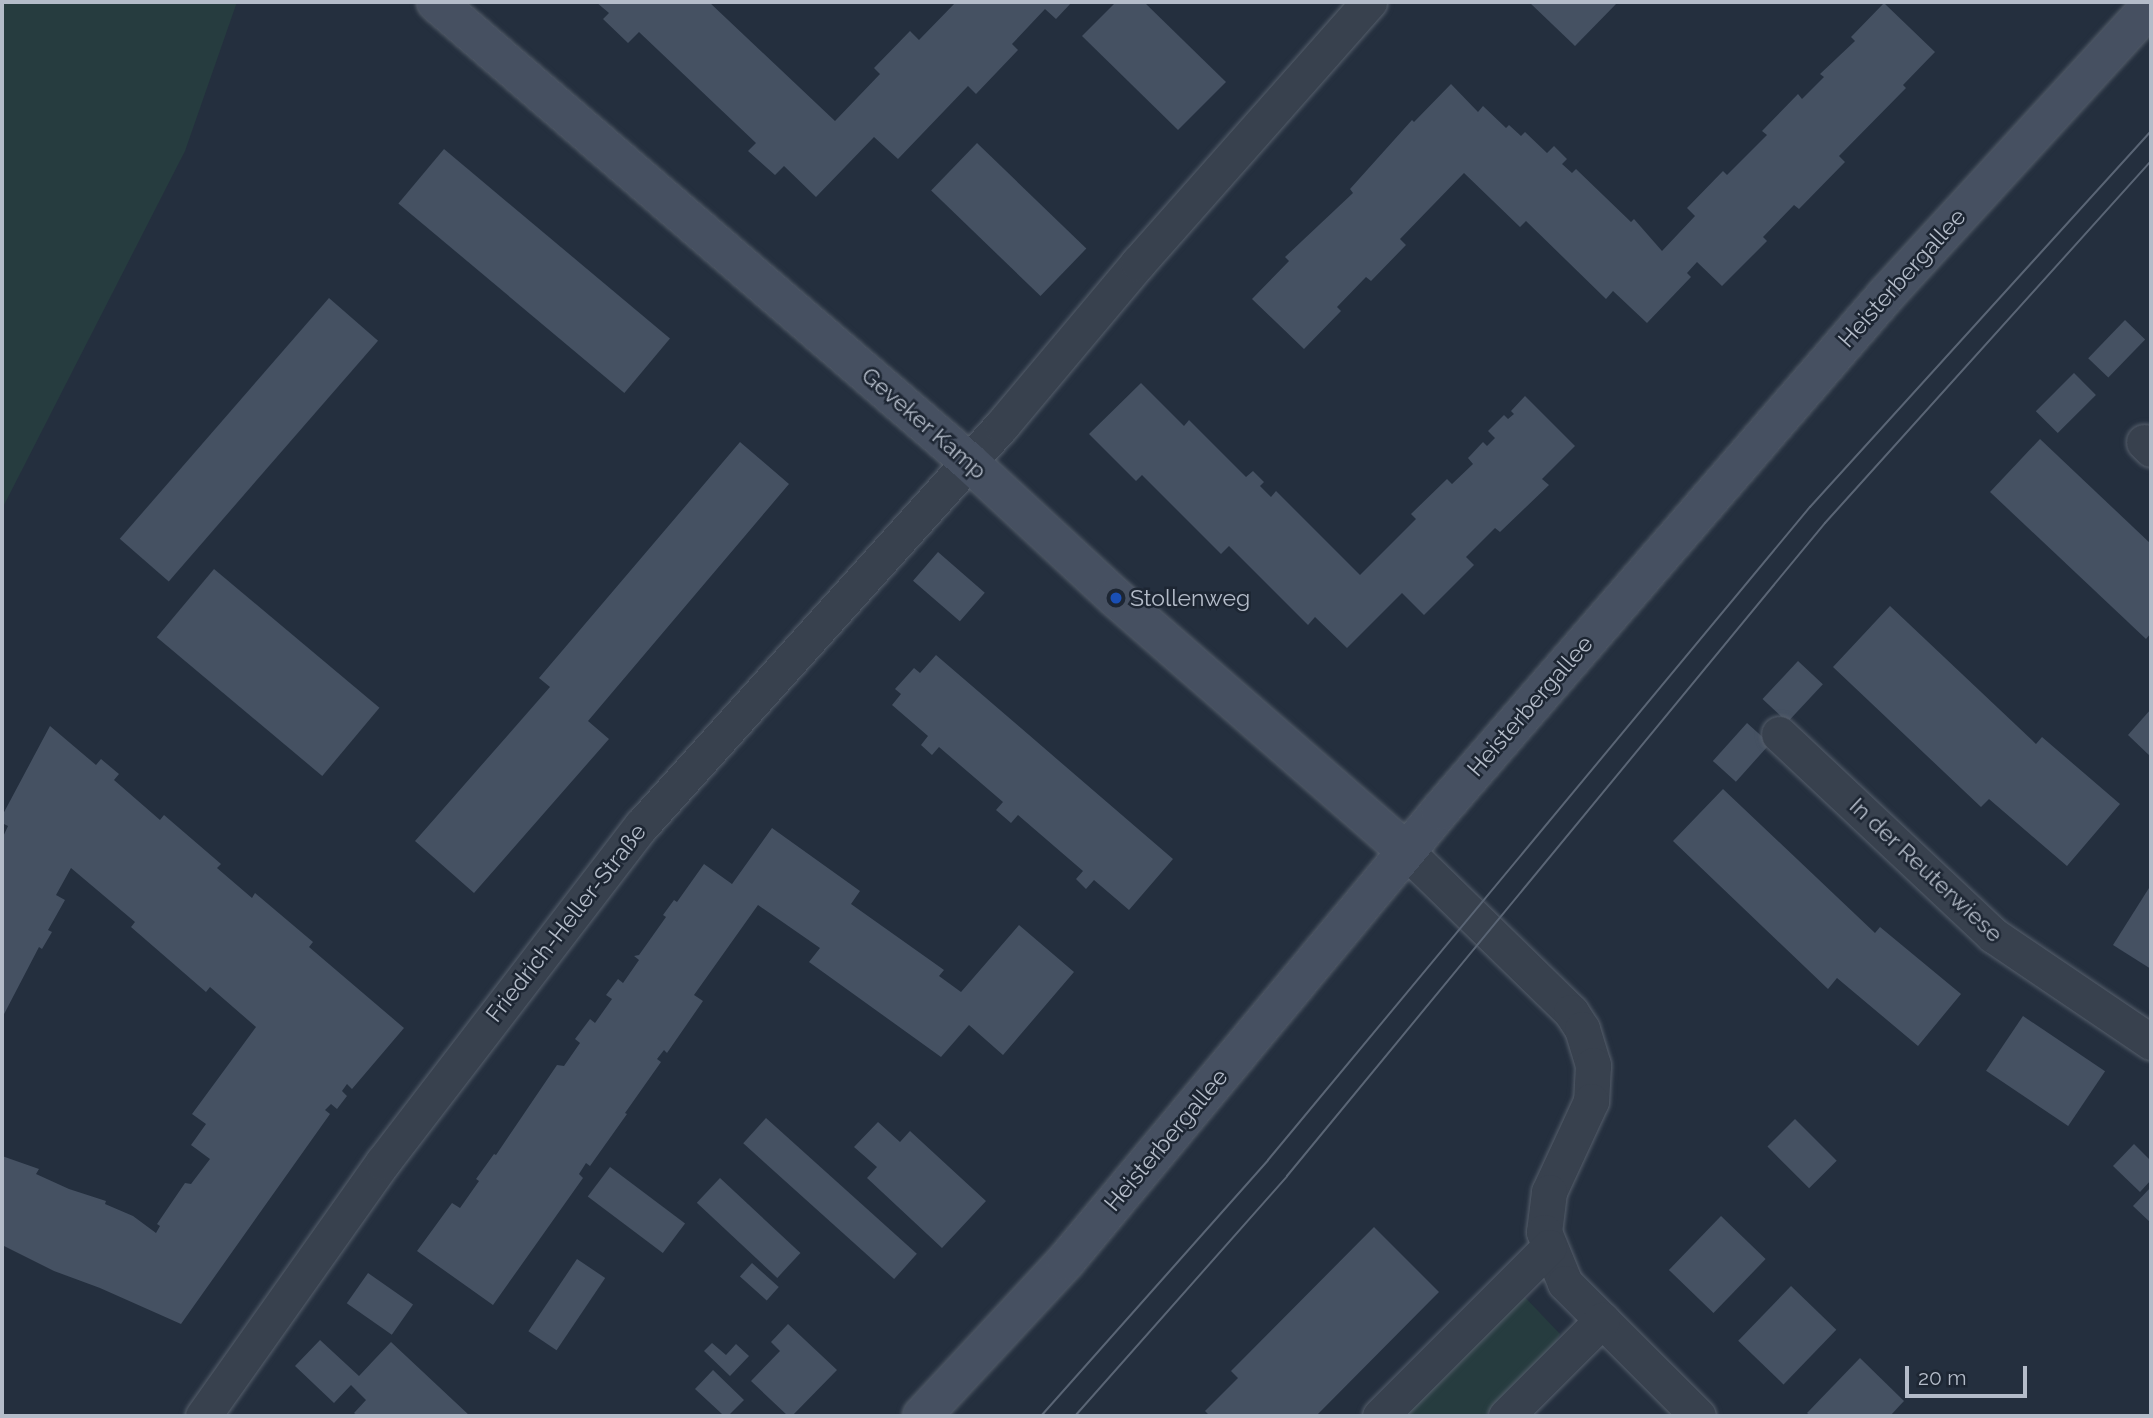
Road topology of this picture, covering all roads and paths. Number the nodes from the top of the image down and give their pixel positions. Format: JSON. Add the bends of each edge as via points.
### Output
{"nodes":[{"id":1,"x":436,"y":2,"type":"edge"},
{"id":2,"x":1369,"y":2,"type":"edge"},
{"id":3,"x":2151,"y":6,"type":"edge"},
{"id":4,"x":968,"y":461,"type":"junction"},
{"id":5,"x":1779,"y":734,"type":"dead end"},
{"id":6,"x":1406,"y":851,"type":"junction"},
{"id":7,"x":2151,"y":1041,"type":"edge"},
{"id":8,"x":1549,"y":1247,"type":"junction"},
{"id":9,"x":1602,"y":1320,"type":"junction"},
{"id":10,"x":203,"y":1416,"type":"edge"},
{"id":11,"x":922,"y":1416,"type":"edge"},
{"id":12,"x":1380,"y":1416,"type":"edge"},
{"id":13,"x":1506,"y":1416,"type":"edge"},
{"id":14,"x":1698,"y":1416,"type":"edge"}],
"edges":[{"from":1,"to":4,"type":"main road","name":"Geveker Kamp"},
{"from":2,"to":4,"type":"street"},
{"from":3,"to":6,"type":"main road","name":"Heisterbergallee","via":[[1886,295]]},
{"from":4,"to":6,"type":"main road","name":"Geveker Kamp","via":[[1116,598]]},
{"from":4,"to":10,"type":"street","name":"Friedrich-Heller-Straße","via":[[642,825],[391,1152]]},
{"from":5,"to":7,"type":"street","name":"In der Reuterwiese","via":[[1993,935]]},
{"from":6,"to":8,"type":"street","via":[[1571,1012],[1590,1048],[1591,1101],[1545,1203],[1544,1232]]},
{"from":6,"to":11,"type":"main road","name":"Heisterbergallee","via":[[1066,1261]]},
{"from":8,"to":9,"type":"street","via":[[1565,1283]]},
{"from":8,"to":12,"type":"street"},
{"from":9,"to":13,"type":"street"},
{"from":9,"to":14,"type":"street"}]}
